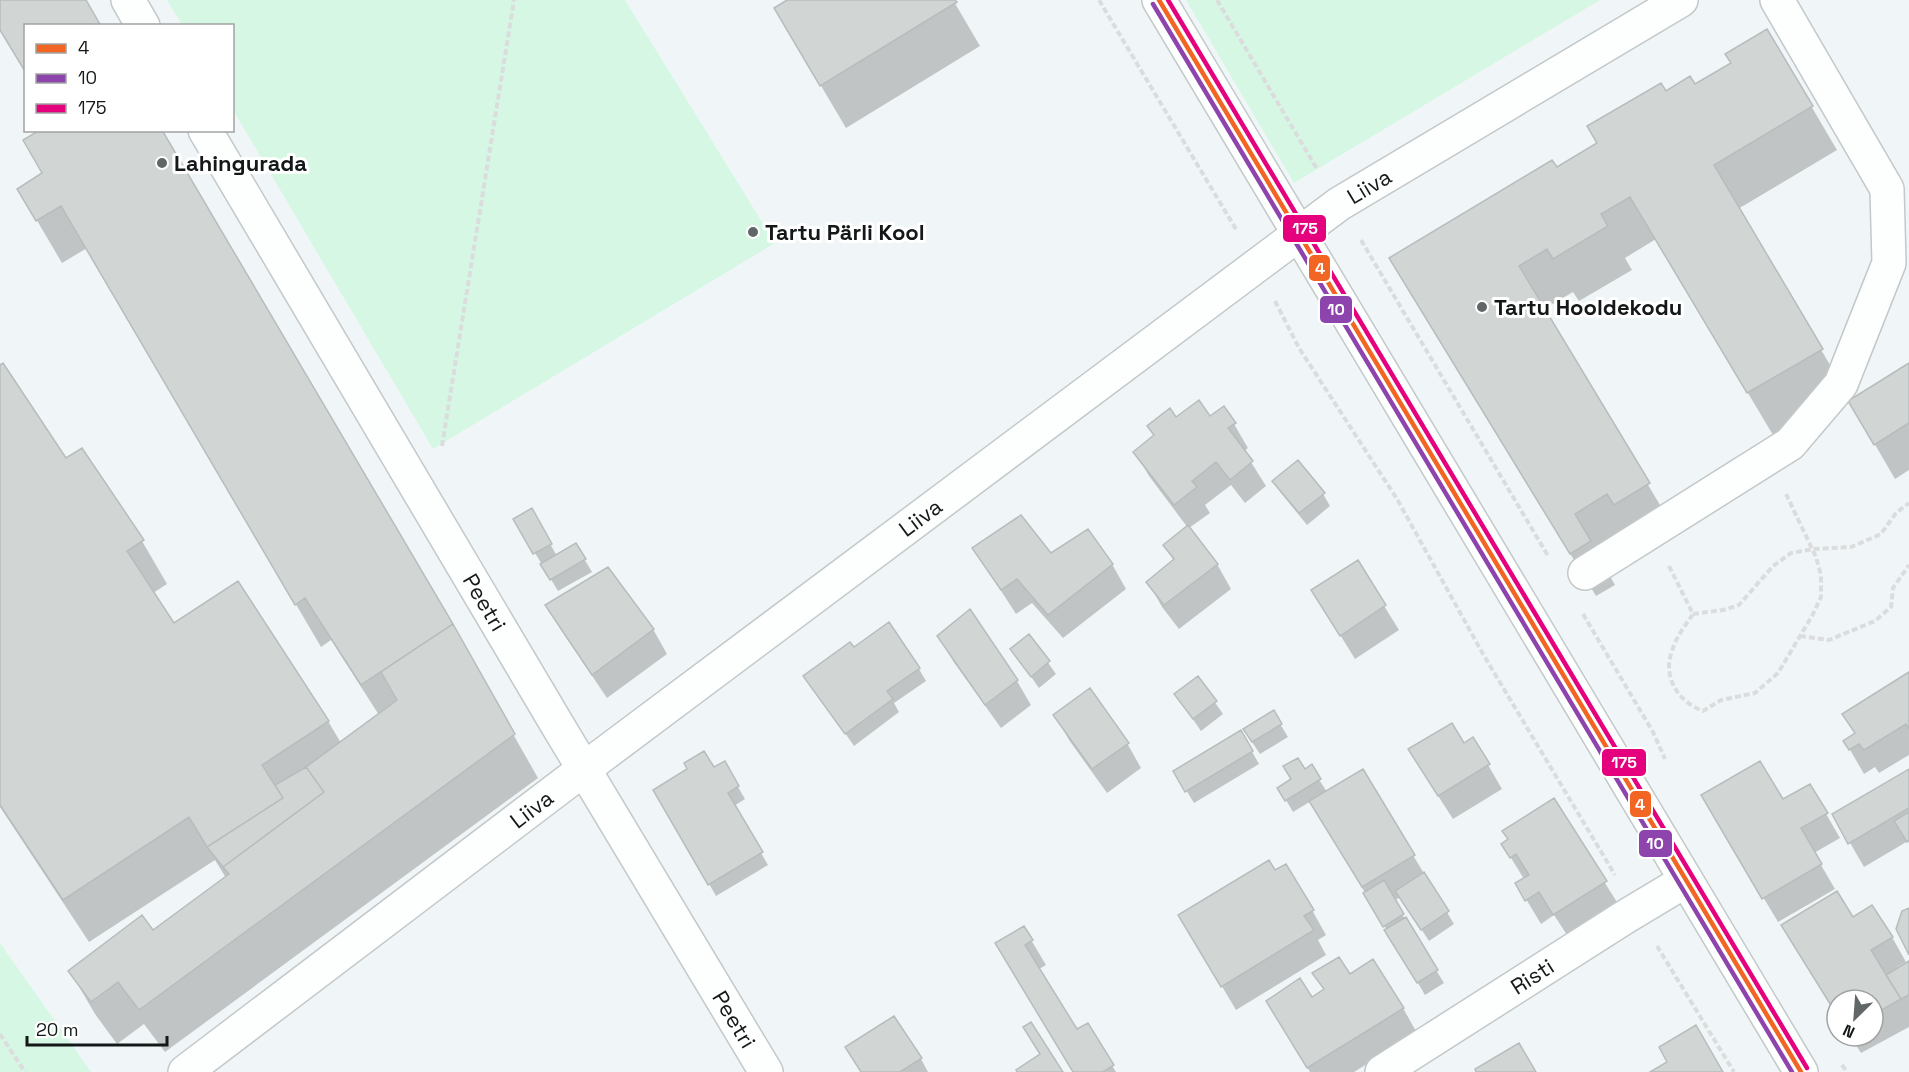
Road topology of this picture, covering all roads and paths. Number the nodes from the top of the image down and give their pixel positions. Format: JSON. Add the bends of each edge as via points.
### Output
{"nodes":[{"id":1,"x":128,"y":0,"type":"edge"},
{"id":2,"x":514,"y":0,"type":"edge"},
{"id":3,"x":1099,"y":0,"type":"edge"},
{"id":4,"x":1159,"y":0,"type":"edge"},
{"id":5,"x":1216,"y":0,"type":"edge"},
{"id":6,"x":1681,"y":0,"type":"edge"},
{"id":7,"x":1777,"y":0,"type":"edge"},
{"id":8,"x":142,"y":24,"type":"edge"},
{"id":9,"x":206,"y":132,"type":"edge"},
{"id":10,"x":1339,"y":204,"type":"junction"},
{"id":11,"x":1299,"y":233,"type":"junction"},
{"id":12,"x":1257,"y":265,"type":"junction"},
{"id":13,"x":1768,"y":458,"type":"junction"},
{"id":14,"x":1909,"y":503,"type":"edge"},
{"id":15,"x":433,"y":515,"type":"junction"},
{"id":16,"x":1652,"y":531,"type":"junction"},
{"id":17,"x":1813,"y":549,"type":"junction"},
{"id":18,"x":1553,"y":564,"type":"dead end"},
{"id":19,"x":1909,"y":565,"type":"edge"},
{"id":20,"x":1585,"y":573,"type":"dead end"},
{"id":21,"x":1583,"y":614,"type":"dead end"},
{"id":22,"x":1693,"y":614,"type":"junction"},
{"id":23,"x":1800,"y":636,"type":"junction"},
{"id":24,"x":1665,"y":760,"type":"dead end"},
{"id":25,"x":584,"y":770,"type":"junction"},
{"id":26,"x":1685,"y":881,"type":"junction"},
{"id":27,"x":1635,"y":910,"type":"junction"},
{"id":28,"x":0,"y":1034,"type":"edge"},
{"id":29,"x":1839,"y":1061,"type":"dead end"},
{"id":30,"x":25,"y":1072,"type":"edge"},
{"id":31,"x":185,"y":1072,"type":"edge"},
{"id":32,"x":766,"y":1072,"type":"edge"},
{"id":33,"x":1382,"y":1072,"type":"edge"},
{"id":34,"x":1734,"y":1072,"type":"edge"},
{"id":35,"x":1801,"y":1072,"type":"edge"},
{"id":36,"x":1847,"y":1072,"type":"edge"}],
"edges":[{"from":1,"to":8,"type":"main road"},
{"from":2,"to":15,"type":"path"},
{"from":3,"to":12,"type":"path"},
{"from":4,"to":11,"type":"main road"},
{"from":5,"to":10,"type":"path"},
{"from":6,"to":10,"type":"main road","name":"Liiva"},
{"from":7,"to":13,"type":"main road","via":[[1887,189],[1889,263],[1841,384],[1790,444]]},
{"from":9,"to":15,"type":"main road","name":"Peetri"},
{"from":10,"to":11,"type":"main road","name":"Liiva"},
{"from":10,"to":18,"type":"path"},
{"from":11,"to":12,"type":"main road","name":"Liiva"},
{"from":11,"to":26,"type":"main road"},
{"from":12,"to":25,"type":"main road","name":"Liiva"},
{"from":12,"to":27,"type":"path","via":[[1299,348],[1397,499],[1483,654]]},
{"from":13,"to":16,"type":"main road"},
{"from":13,"to":17,"type":"path"},
{"from":14,"to":17,"type":"path","via":[[1881,534],[1851,547]]},
{"from":15,"to":25,"type":"main road","name":"Peetri"},
{"from":16,"to":20,"type":"main road"},
{"from":16,"to":22,"type":"path"},
{"from":17,"to":22,"type":"path","via":[[1791,553],[1773,566],[1739,605]]},
{"from":17,"to":23,"type":"path","via":[[1821,575],[1821,597]]},
{"from":19,"to":23,"type":"path","via":[[1893,588],[1891,607],[1875,621],[1829,640]]},
{"from":21,"to":24,"type":"path","via":[[1653,732]]},
{"from":22,"to":23,"type":"path","via":[[1671,653],[1670,675],[1674,691],[1703,711],[1721,700],[1755,693],[1778,673]]},
{"from":25,"to":31,"type":"main road","name":"Liiva"},
{"from":25,"to":32,"type":"main road","name":"Peetri"},
{"from":26,"to":27,"type":"main road","name":"Risti"},
{"from":26,"to":35,"type":"main road"},
{"from":27,"to":33,"type":"main road","name":"Risti"},
{"from":27,"to":34,"type":"path"},
{"from":28,"to":30,"type":"path"},
{"from":29,"to":36,"type":"path"}]}
